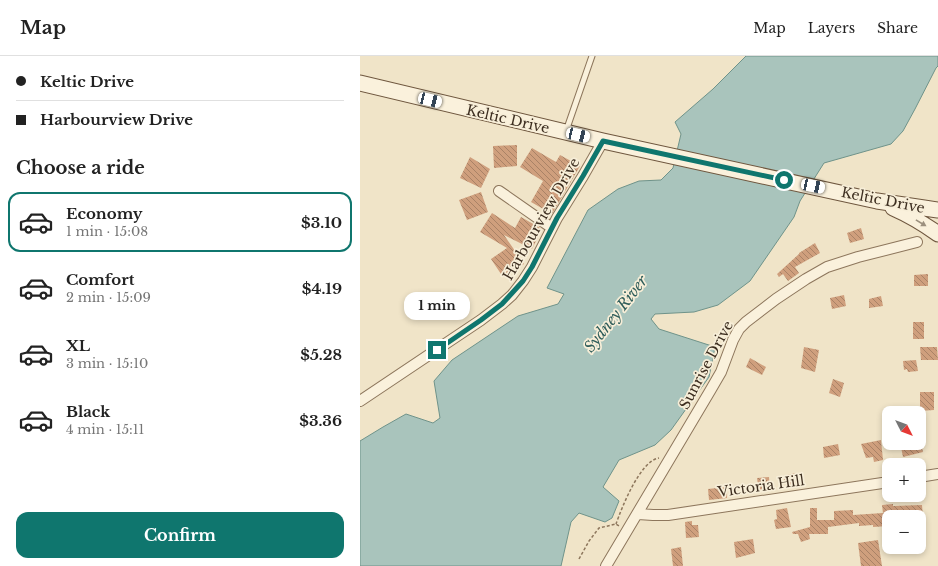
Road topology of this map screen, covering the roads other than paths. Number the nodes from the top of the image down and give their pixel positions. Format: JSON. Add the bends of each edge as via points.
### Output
{"nodes":[{"id":1,"x":592,"y":56,"type":"edge"},
{"id":2,"x":360,"y":83,"type":"edge"},
{"id":3,"x":565,"y":132,"type":"junction"},
{"id":4,"x":603,"y":141,"type":"junction"},
{"id":5,"x":499,"y":191,"type":"dead end"},
{"id":6,"x":877,"y":201,"type":"junction"},
{"id":7,"x":938,"y":210,"type":"edge"},
{"id":8,"x":552,"y":228,"type":"junction"},
{"id":9,"x":938,"y":234,"type":"edge"},
{"id":10,"x":916,"y":242,"type":"dead end"},
{"id":11,"x":360,"y":401,"type":"edge"},
{"id":12,"x":938,"y":474,"type":"edge"},
{"id":13,"x":926,"y":476,"type":"edge"},
{"id":14,"x":882,"y":483,"type":"edge"},
{"id":15,"x":638,"y":514,"type":"junction"},
{"id":16,"x":606,"y":566,"type":"edge"}],
"edges":[{"from":1,"to":3,"type":"lane"},
{"from":2,"to":3,"type":"main road","name":"Keltic Drive"},
{"from":3,"to":4,"type":"main road","name":"Keltic Drive"},
{"from":4,"to":6,"type":"main road","name":"Keltic Drive"},
{"from":4,"to":8,"type":"street","name":"Harbourview Drive"},
{"from":5,"to":8,"type":"street"},
{"from":6,"to":7,"type":"main road","name":"Keltic Drive"},
{"from":6,"to":9,"type":"main road","one_way":true,"via":[[903,212]]},
{"from":8,"to":11,"type":"street","name":"Harbourview Drive","via":[[523,281],[502,304]]},
{"from":10,"to":15,"type":"street","name":"Sunrise Drive","via":[[842,261],[820,270],[746,322],[734,336],[721,372]]},
{"from":12,"to":13,"type":"street"},
{"from":14,"to":15,"type":"street","name":"Victoria Hill","via":[[668,515]]},
{"from":15,"to":16,"type":"street","name":"Sunrise Drive"}]}
